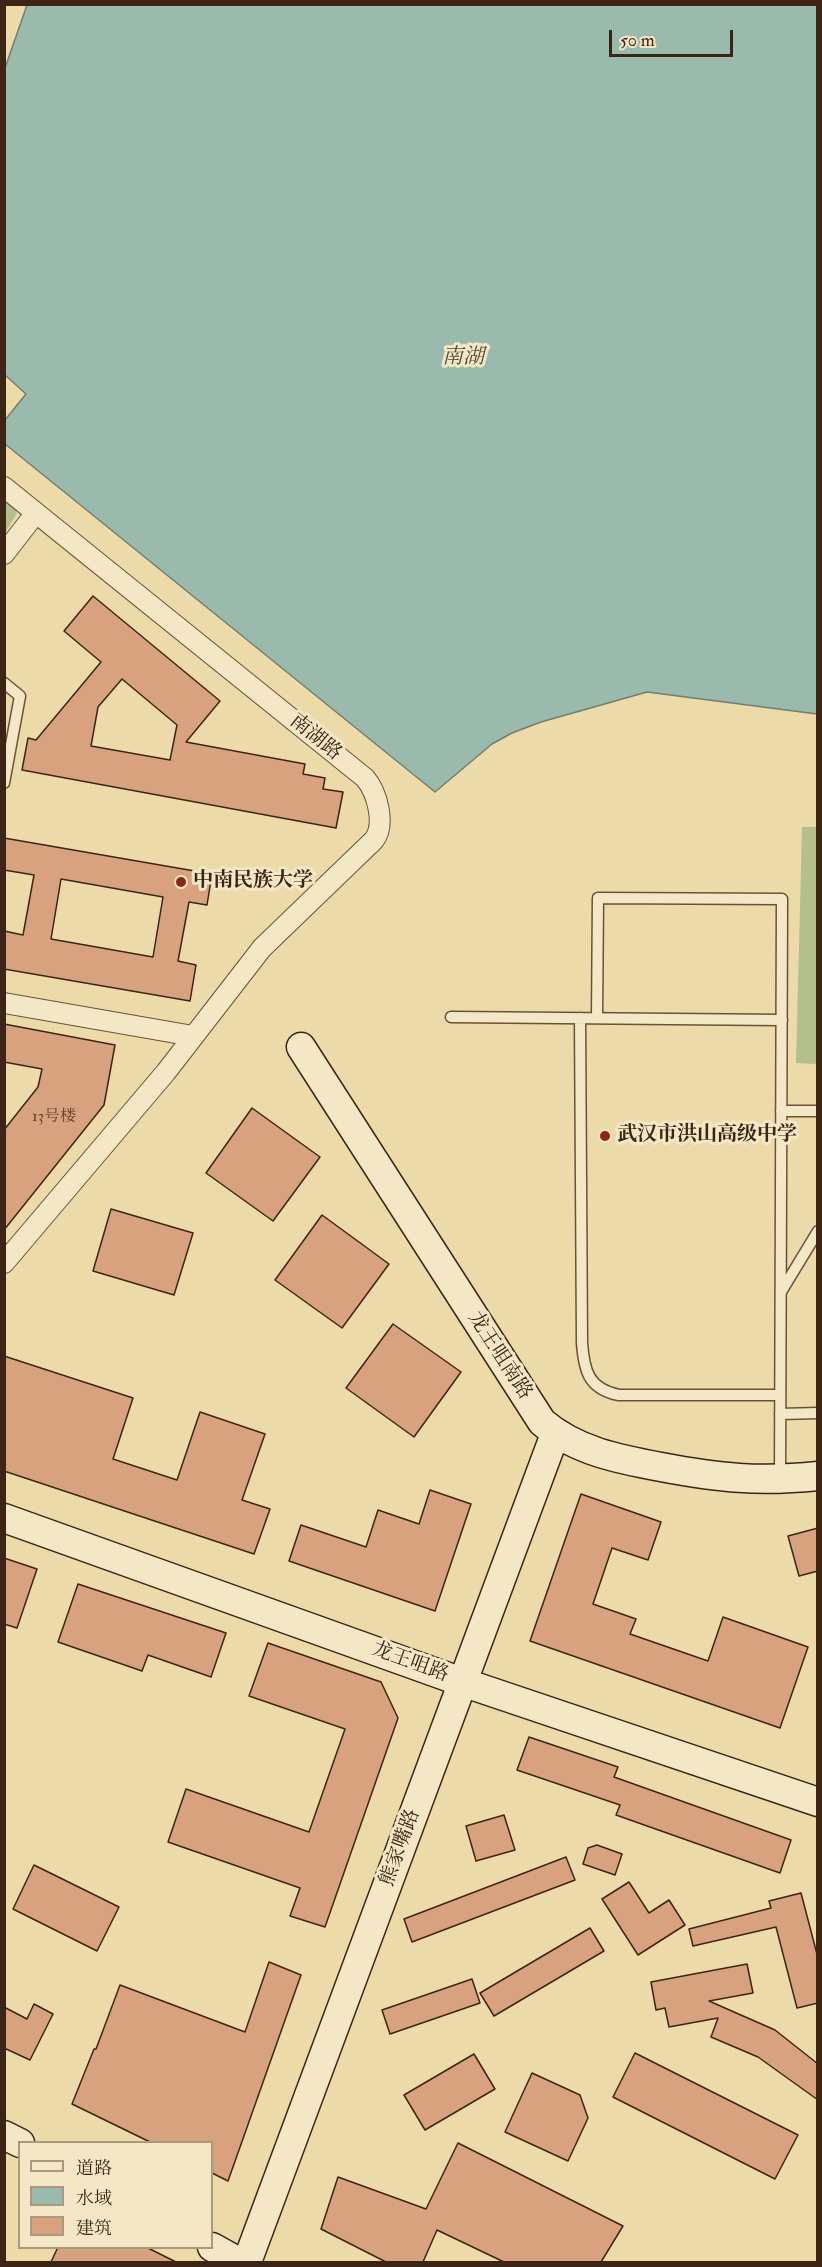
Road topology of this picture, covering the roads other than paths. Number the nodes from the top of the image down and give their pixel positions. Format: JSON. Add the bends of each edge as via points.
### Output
{"nodes":[{"id":1,"x":4,"y":488,"type":"edge"},
{"id":2,"x":36,"y":514,"type":"junction"},
{"id":3,"x":4,"y":554,"type":"edge"},
{"id":4,"x":4,"y":683,"type":"edge"},
{"id":5,"x":4,"y":783,"type":"edge"},
{"id":6,"x":4,"y":1004,"type":"edge"},
{"id":7,"x":451,"y":1017,"type":"dead end"},
{"id":8,"x":580,"y":1018,"type":"junction"},
{"id":9,"x":597,"y":1018,"type":"junction"},
{"id":10,"x":782,"y":1020,"type":"junction"},
{"id":11,"x":193,"y":1036,"type":"junction"},
{"id":12,"x":301,"y":1047,"type":"dead end"},
{"id":13,"x":781,"y":1111,"type":"junction"},
{"id":14,"x":818,"y":1111,"type":"edge"},
{"id":15,"x":818,"y":1232,"type":"edge"},
{"id":16,"x":4,"y":1263,"type":"edge"},
{"id":17,"x":781,"y":1292,"type":"junction"},
{"id":18,"x":780,"y":1395,"type":"junction"},
{"id":19,"x":818,"y":1413,"type":"edge"},
{"id":20,"x":780,"y":1414,"type":"junction"},
{"id":21,"x":555,"y":1434,"type":"junction"},
{"id":22,"x":818,"y":1476,"type":"edge"},
{"id":23,"x":780,"y":1480,"type":"junction"},
{"id":24,"x":4,"y":1518,"type":"edge"},
{"id":25,"x":462,"y":1682,"type":"junction"},
{"id":26,"x":818,"y":1802,"type":"edge"},
{"id":27,"x":4,"y":2135,"type":"edge"},
{"id":28,"x":18,"y":2142,"type":"edge"},
{"id":29,"x":213,"y":2248,"type":"edge"},
{"id":30,"x":239,"y":2262,"type":"edge"},
{"id":31,"x":248,"y":2262,"type":"edge"}],
"edges":[{"from":1,"to":2,"type":"street","name":"南湖路"},
{"from":2,"to":3,"type":"street"},
{"from":2,"to":11,"type":"street","name":"南湖路","via":[[365,778],[373,790],[380,826],[374,840],[262,948]]},
{"from":4,"to":5,"type":"lane","via":[[20,696]]},
{"from":6,"to":11,"type":"street"},
{"from":7,"to":8,"type":"lane"},
{"from":8,"to":9,"type":"lane"},
{"from":8,"to":18,"type":"lane","via":[[582,1342],[583,1363],[589,1378],[602,1389],[619,1395]]},
{"from":9,"to":10,"type":"lane"},
{"from":9,"to":10,"type":"lane","via":[[598,898],[782,899]]},
{"from":10,"to":13,"type":"lane"},
{"from":11,"to":16,"type":"street","name":"南湖路"},
{"from":12,"to":21,"type":"street","name":"龙王咀南路","via":[[542,1422]]},
{"from":13,"to":14,"type":"lane"},
{"from":13,"to":17,"type":"lane"},
{"from":15,"to":17,"type":"lane"},
{"from":17,"to":18,"type":"lane"},
{"from":18,"to":20,"type":"lane"},
{"from":19,"to":20,"type":"lane"},
{"from":20,"to":23,"type":"lane"},
{"from":21,"to":23,"type":"street","name":"龙王咀南路","via":[[618,1459],[710,1476]]},
{"from":21,"to":25,"type":"street","name":"熊家嘴路"},
{"from":22,"to":23,"type":"street","name":"龙王咀南路"},
{"from":24,"to":25,"type":"street","name":"龙王咀路"},
{"from":25,"to":26,"type":"street","name":"龙王咀路"},
{"from":25,"to":31,"type":"street","name":"熊家嘴路"},
{"from":27,"to":28,"type":"street"},
{"from":29,"to":30,"type":"street"}]}
